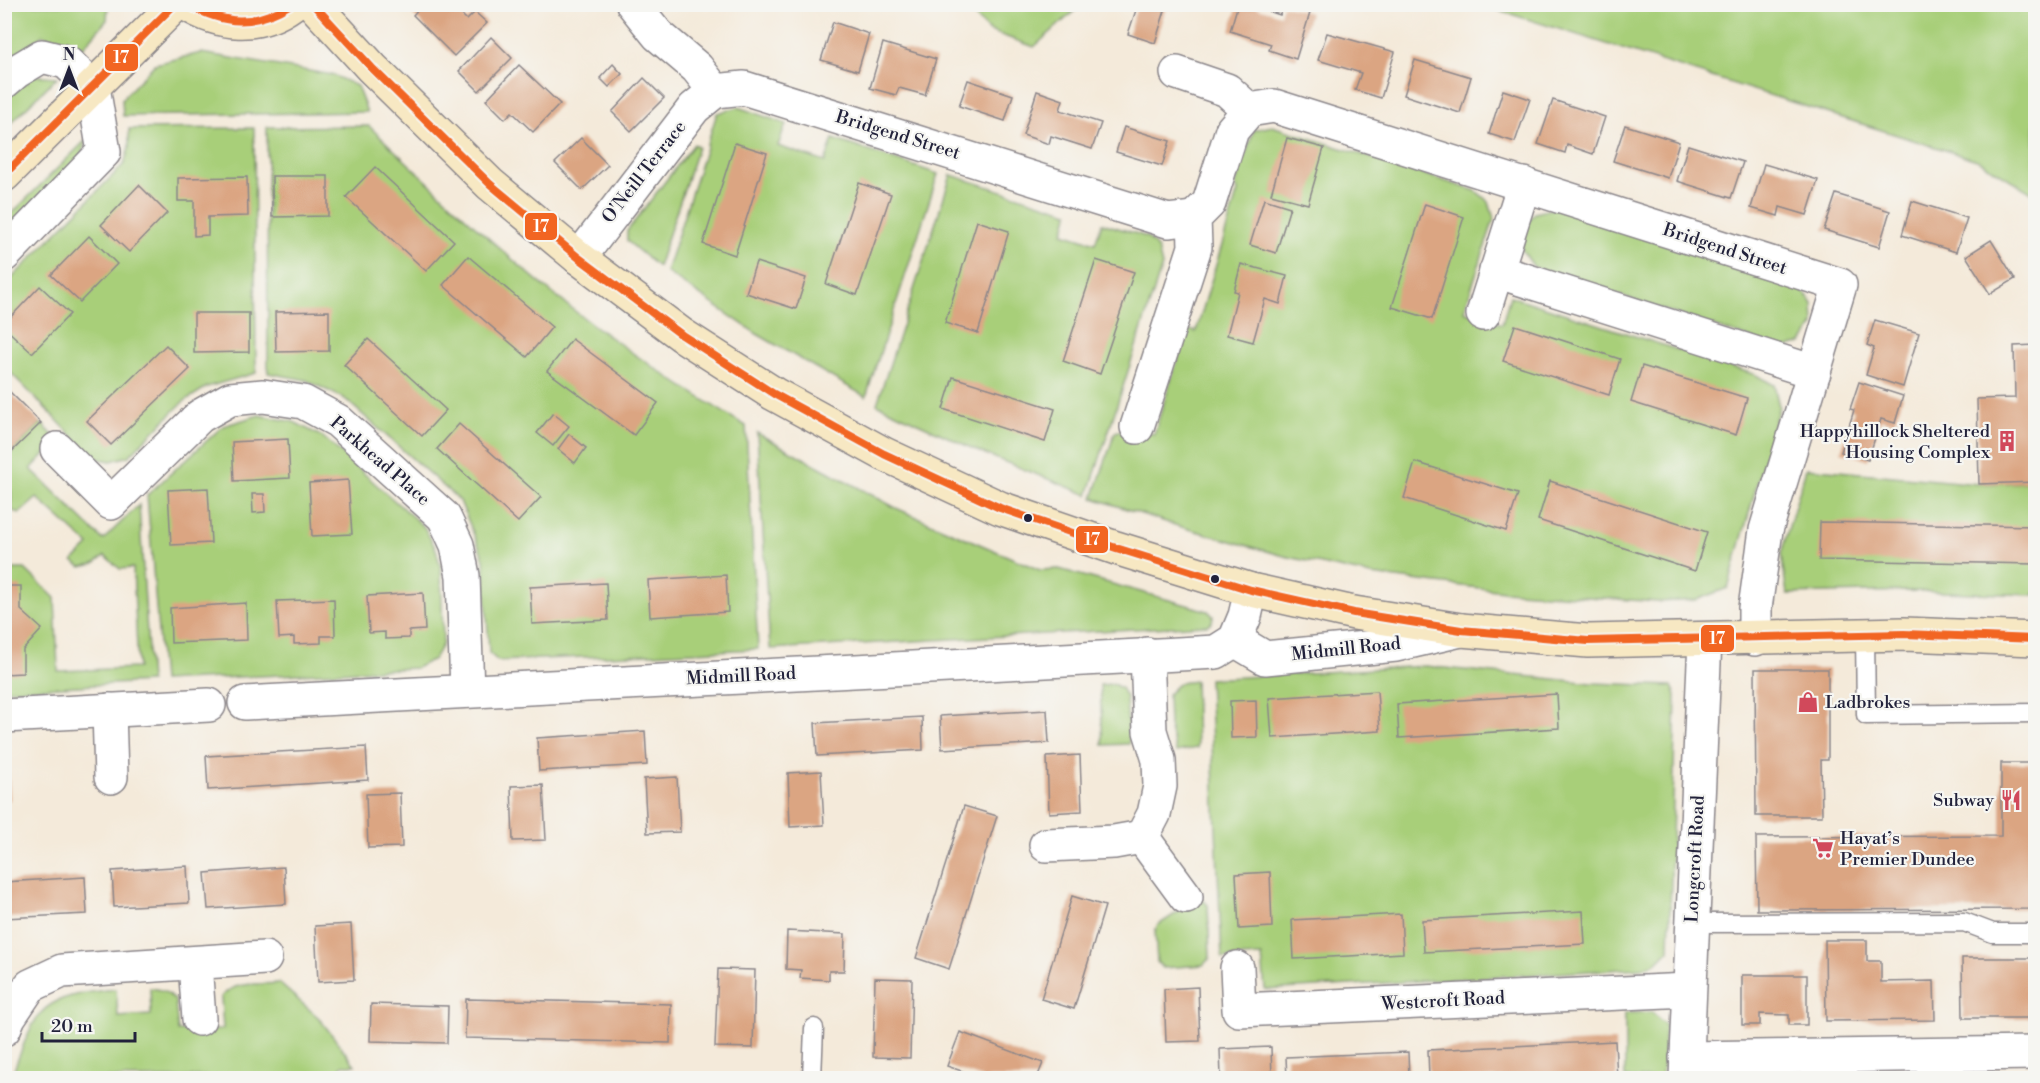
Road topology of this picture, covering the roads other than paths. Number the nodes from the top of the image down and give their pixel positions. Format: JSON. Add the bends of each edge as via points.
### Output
{"nodes":[{"id":1,"x":176,"y":4,"type":"edge"},
{"id":2,"x":186,"y":4,"type":"edge"},
{"id":3,"x":292,"y":4,"type":"edge"},
{"id":4,"x":313,"y":4,"type":"edge"},
{"id":5,"x":633,"y":4,"type":"edge"},
{"id":6,"x":1177,"y":73,"type":"dead end"},
{"id":7,"x":4,"y":82,"type":"edge"},
{"id":8,"x":93,"y":87,"type":"junction"},
{"id":9,"x":715,"y":91,"type":"junction"},
{"id":10,"x":1249,"y":110,"type":"junction"},
{"id":11,"x":4,"y":175,"type":"edge"},
{"id":12,"x":1524,"y":184,"type":"junction"},
{"id":13,"x":1194,"y":218,"type":"junction"},
{"id":14,"x":4,"y":255,"type":"edge"},
{"id":15,"x":579,"y":258,"type":"junction"},
{"id":16,"x":1496,"y":271,"type":"junction"},
{"id":17,"x":1482,"y":314,"type":"dead end"},
{"id":18,"x":1814,"y":372,"type":"junction"},
{"id":19,"x":1137,"y":427,"type":"dead end"},
{"id":20,"x":57,"y":449,"type":"dead end"},
{"id":21,"x":1251,"y":590,"type":"junction"},
{"id":22,"x":1461,"y":630,"type":"junction"},
{"id":23,"x":1865,"y":635,"type":"junction"},
{"id":24,"x":1755,"y":639,"type":"junction"},
{"id":25,"x":2036,"y":639,"type":"edge"},
{"id":26,"x":1235,"y":640,"type":"junction"},
{"id":27,"x":1705,"y":640,"type":"junction"},
{"id":28,"x":1147,"y":654,"type":"junction"},
{"id":29,"x":467,"y":690,"type":"junction"},
{"id":30,"x":244,"y":703,"type":"dead end"},
{"id":31,"x":209,"y":705,"type":"dead end"},
{"id":32,"x":109,"y":710,"type":"junction"},
{"id":33,"x":2036,"y":713,"type":"edge"},
{"id":34,"x":4,"y":716,"type":"edge"},
{"id":35,"x":111,"y":777,"type":"dead end"},
{"id":36,"x":1142,"y":837,"type":"junction"},
{"id":37,"x":1046,"y":845,"type":"dead end"},
{"id":38,"x":1186,"y":897,"type":"dead end"},
{"id":39,"x":1693,"y":923,"type":"junction"},
{"id":40,"x":2036,"y":933,"type":"edge"},
{"id":41,"x":266,"y":958,"type":"dead end"},
{"id":42,"x":195,"y":963,"type":"junction"},
{"id":43,"x":1237,"y":968,"type":"dead end"},
{"id":44,"x":1689,"y":990,"type":"junction"},
{"id":45,"x":200,"y":1019,"type":"dead end"},
{"id":46,"x":814,"y":1028,"type":"dead end"},
{"id":47,"x":4,"y":1029,"type":"edge"},
{"id":48,"x":2036,"y":1053,"type":"edge"},
{"id":49,"x":1686,"y":1068,"type":"edge"},
{"id":50,"x":812,"y":1078,"type":"edge"}],
"edges":[{"from":1,"to":8,"type":"street"},
{"from":2,"to":3,"type":"street","via":[[203,15],[229,22],[257,20]]},
{"from":4,"to":15,"type":"street","via":[[490,184]]},
{"from":5,"to":9,"type":"street","via":[[658,35],[698,68]]},
{"from":6,"to":10,"type":"street","via":[[1227,90]]},
{"from":7,"to":8,"type":"street","via":[[42,56],[66,62]]},
{"from":8,"to":11,"type":"street"},
{"from":8,"to":14,"type":"street","via":[[104,152]]},
{"from":9,"to":13,"type":"street","name":"Bridgend Street","via":[[744,88],[1168,221]]},
{"from":9,"to":15,"type":"street","name":"O'Neill Terrace","via":[[694,108]]},
{"from":10,"to":12,"type":"street","name":"Bridgend Street","via":[[1274,106]]},
{"from":10,"to":13,"type":"street","via":[[1232,130],[1209,203]]},
{"from":12,"to":16,"type":"street"},
{"from":12,"to":18,"type":"street","name":"Bridgend Street","via":[[1840,285]]},
{"from":13,"to":19,"type":"street","via":[[1196,247]]},
{"from":15,"to":21,"type":"street","via":[[728,365],[884,454],[1000,508]]},
{"from":16,"to":17,"type":"street"},
{"from":16,"to":18,"type":"street"},
{"from":18,"to":24,"type":"street","name":"Bridgend Street","via":[[1766,530],[1755,608]]},
{"from":20,"to":29,"type":"street","name":"Parkhead Place","via":[[111,503],[200,416],[230,399],[263,396],[303,402],[338,421],[444,517],[458,545],[463,576]]},
{"from":21,"to":22,"type":"street","via":[[1354,613]]},
{"from":21,"to":26,"type":"street"},
{"from":22,"to":26,"type":"street","name":"Midmill Road","via":[[1396,645],[1265,658]]},
{"from":22,"to":27,"type":"street","via":[[1588,641]]},
{"from":23,"to":24,"type":"street"},
{"from":23,"to":25,"type":"street"},
{"from":23,"to":33,"type":"lane","via":[[1866,715]]},
{"from":24,"to":27,"type":"street"},
{"from":26,"to":28,"type":"street","name":"Midmill Road","via":[[1216,652]]},
{"from":27,"to":39,"type":"street","name":"Longcroft Road"},
{"from":28,"to":29,"type":"street","name":"Midmill Road"},
{"from":28,"to":36,"type":"street","via":[[1150,731],[1159,759],[1160,786],[1154,814]]},
{"from":29,"to":30,"type":"street","name":"Midmill Road"},
{"from":31,"to":32,"type":"street"},
{"from":32,"to":34,"type":"street"},
{"from":32,"to":35,"type":"street"},
{"from":36,"to":37,"type":"street"},
{"from":36,"to":38,"type":"street"},
{"from":39,"to":40,"type":"lane","via":[[1964,922],[1994,933]]},
{"from":39,"to":44,"type":"street","name":"Longcroft Road"},
{"from":41,"to":42,"type":"street"},
{"from":42,"to":45,"type":"street"},
{"from":42,"to":47,"type":"street","via":[[62,971],[30,986]]},
{"from":43,"to":44,"type":"street","name":"Westcroft Road","via":[[1239,1010]]},
{"from":44,"to":49,"type":"street","name":"Longcroft Road"},
{"from":46,"to":50,"type":"lane"},
{"from":48,"to":49,"type":"street"}]}
